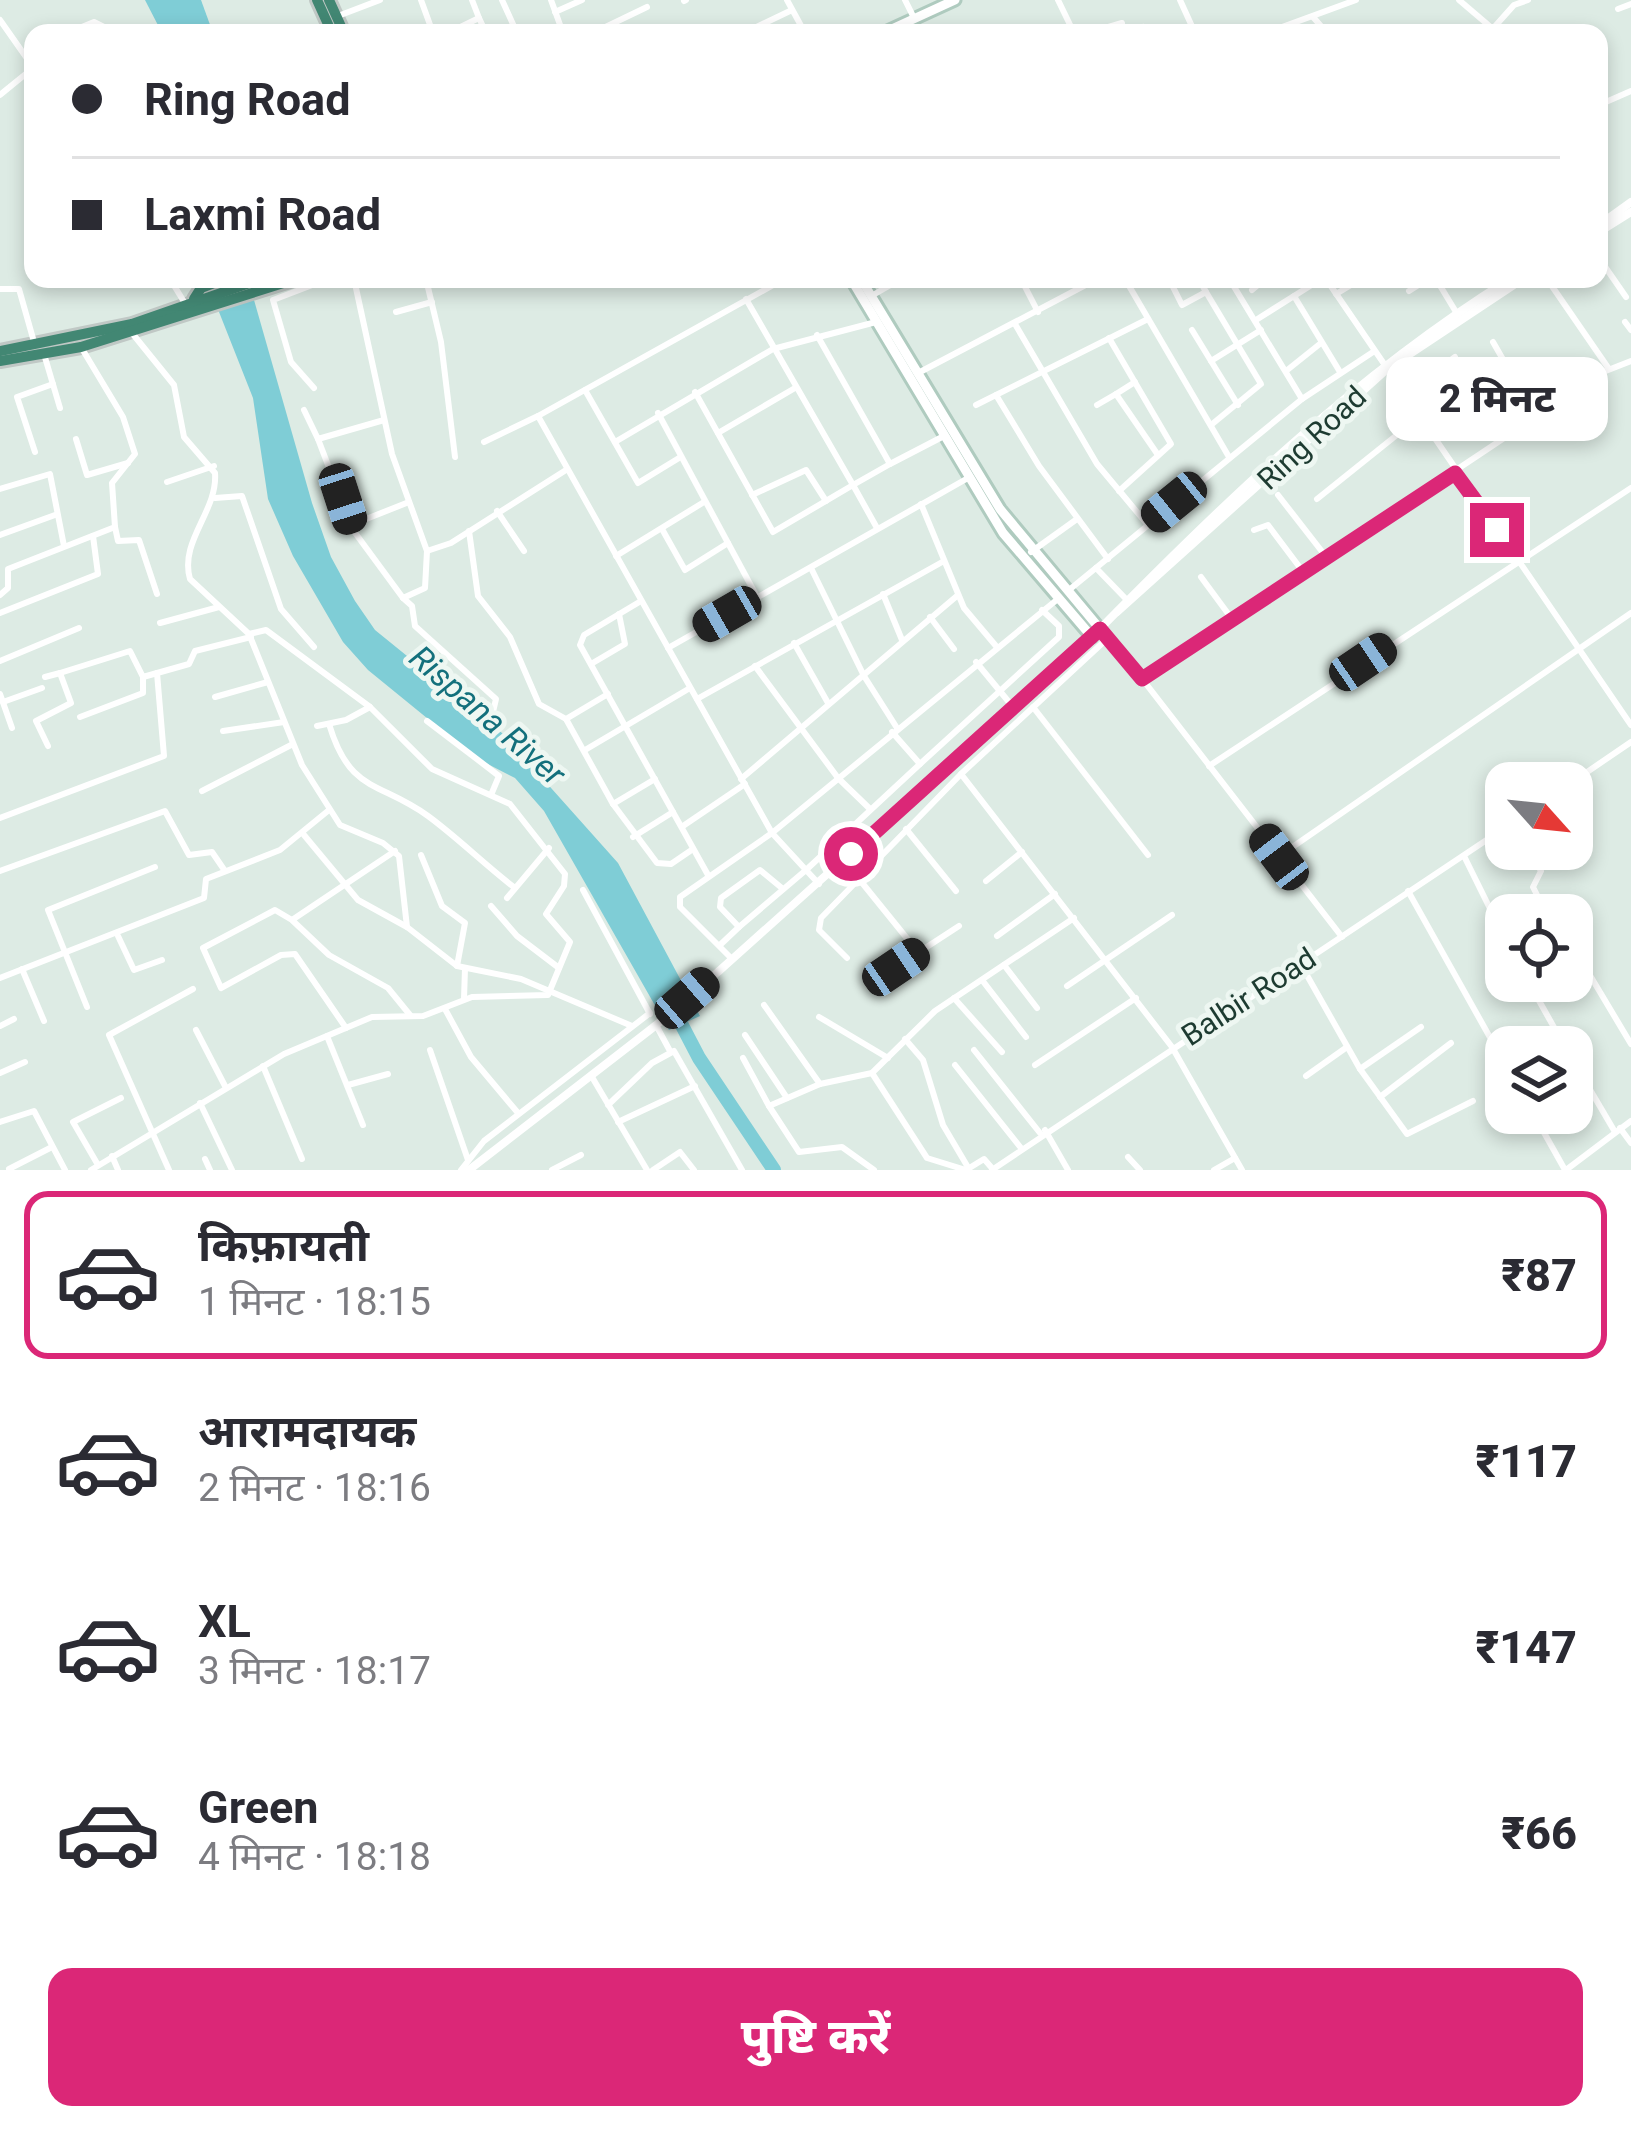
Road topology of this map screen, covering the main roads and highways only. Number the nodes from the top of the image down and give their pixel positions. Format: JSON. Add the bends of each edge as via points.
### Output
{"nodes":[{"id":1,"x":955,"y":0,"type":"edge"},
{"id":2,"x":905,"y":24,"type":"edge"},
{"id":3,"x":213,"y":288,"type":"edge"},
{"id":4,"x":234,"y":288,"type":"edge"},
{"id":5,"x":254,"y":288,"type":"edge"},
{"id":6,"x":855,"y":288,"type":"edge"},
{"id":7,"x":866,"y":288,"type":"edge"},
{"id":8,"x":199,"y":300,"type":"junction"},
{"id":9,"x":39,"y":350,"type":"junction"},
{"id":10,"x":0,"y":351,"type":"edge"},
{"id":11,"x":0,"y":361,"type":"edge"},
{"id":12,"x":913,"y":376,"type":"junction"},
{"id":13,"x":1062,"y":596,"type":"junction"},
{"id":14,"x":1101,"y":634,"type":"road end"}],
"edges":[{"from":1,"to":2,"type":"main road"},
{"from":3,"to":8,"type":"highway"},
{"from":4,"to":8,"type":"highway"},
{"from":5,"to":8,"type":"highway"},
{"from":6,"to":12,"type":"main road"},
{"from":7,"to":12,"type":"main road"},
{"from":8,"to":9,"type":"highway"},
{"from":8,"to":9,"type":"highway","via":[[131,333]]},
{"from":9,"to":10,"type":"highway"},
{"from":9,"to":11,"type":"highway"},
{"from":12,"to":13,"type":"main road"},
{"from":12,"to":13,"type":"main road","via":[[1012,545]]},
{"from":13,"to":14,"type":"main road"}]}
